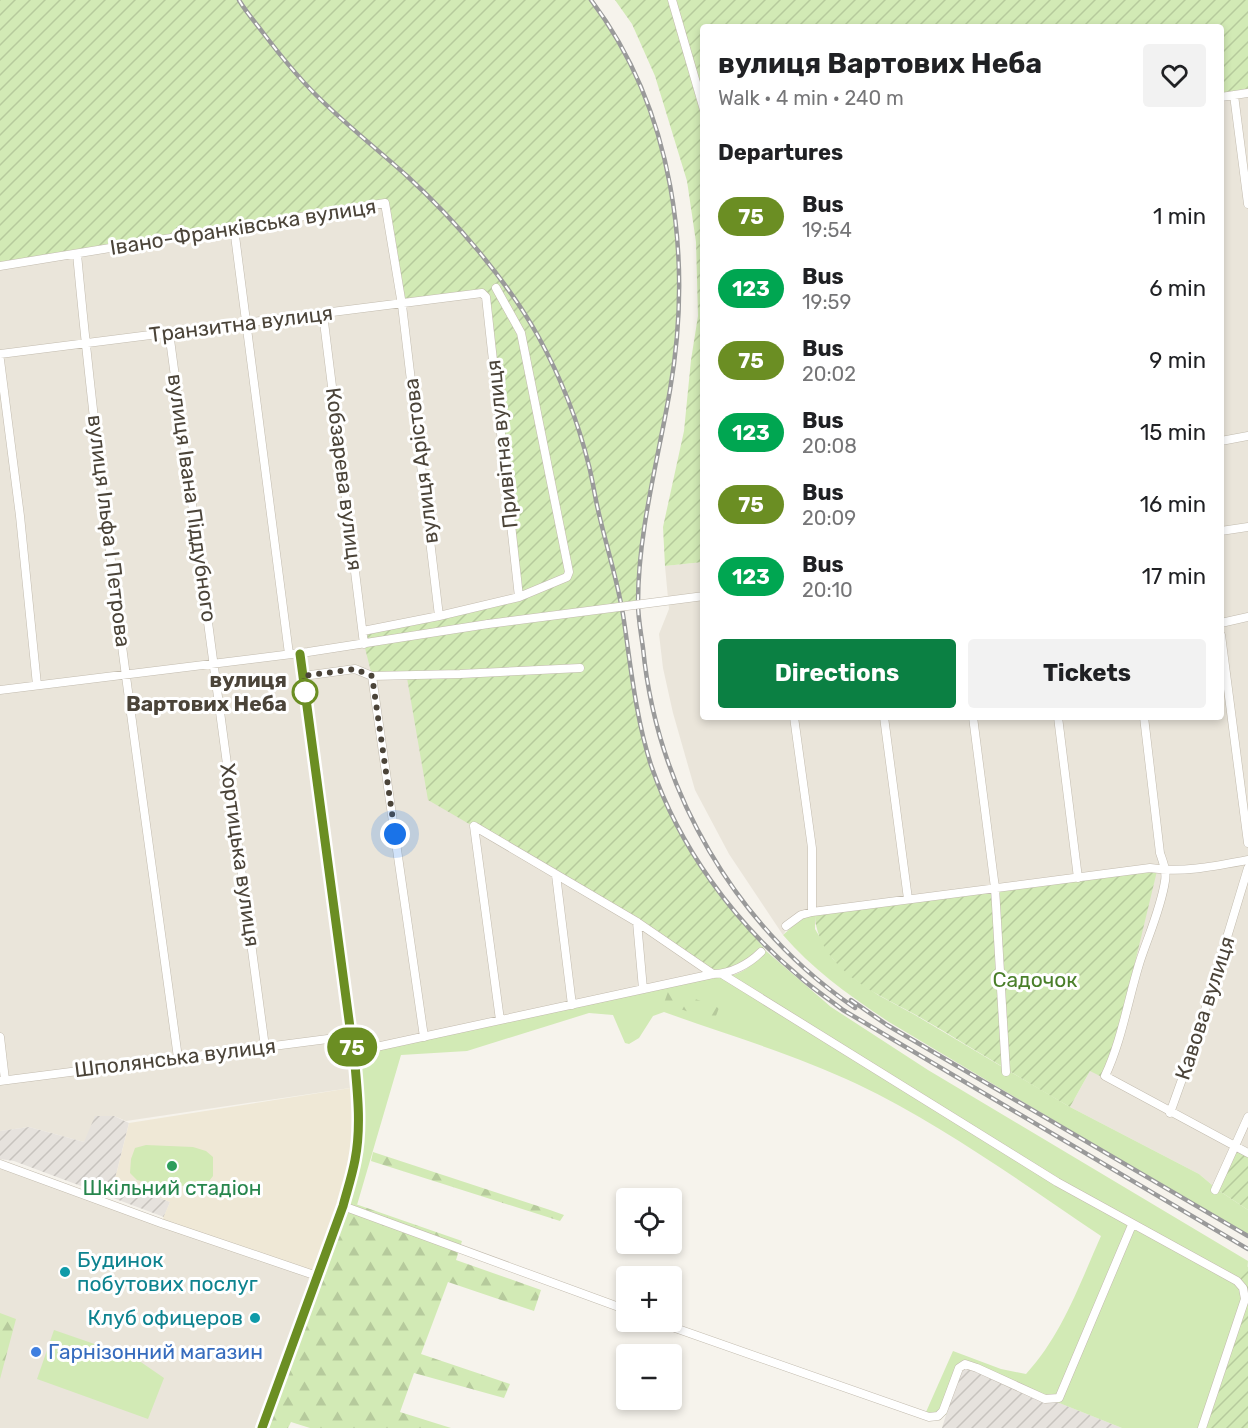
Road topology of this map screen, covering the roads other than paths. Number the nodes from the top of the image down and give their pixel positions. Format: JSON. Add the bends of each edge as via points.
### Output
{"nodes":[{"id":1,"x":672,"y":0,"type":"edge"},
{"id":2,"x":1248,"y":93,"type":"edge"},
{"id":3,"x":1234,"y":95,"type":"junction"},
{"id":4,"x":700,"y":96,"type":"edge"},
{"id":5,"x":1224,"y":97,"type":"edge"},
{"id":6,"x":1248,"y":204,"type":"edge"},
{"id":7,"x":234,"y":228,"type":"junction"},
{"id":8,"x":77,"y":254,"type":"junction"},
{"id":9,"x":0,"y":266,"type":"edge"},
{"id":10,"x":496,"y":288,"type":"dead end"},
{"id":11,"x":482,"y":293,"type":"joint"},
{"id":12,"x":402,"y":305,"type":"junction"},
{"id":13,"x":323,"y":314,"type":"junction"},
{"id":14,"x":246,"y":323,"type":"junction"},
{"id":15,"x":169,"y":332,"type":"junction"},
{"id":16,"x":85,"y":344,"type":"junction"},
{"id":17,"x":0,"y":354,"type":"edge"},
{"id":18,"x":0,"y":360,"type":"edge"},
{"id":19,"x":1248,"y":436,"type":"edge"},
{"id":20,"x":1224,"y":440,"type":"edge"},
{"id":21,"x":1248,"y":527,"type":"edge"},
{"id":22,"x":1224,"y":531,"type":"edge"},
{"id":23,"x":519,"y":597,"type":"junction"},
{"id":24,"x":700,"y":597,"type":"edge"},
{"id":25,"x":439,"y":616,"type":"junction"},
{"id":26,"x":1248,"y":617,"type":"edge"},
{"id":27,"x":1224,"y":622,"type":"edge"},
{"id":28,"x":363,"y":631,"type":"junction"},
{"id":29,"x":364,"y":644,"type":"junction"},
{"id":30,"x":304,"y":653,"type":"junction"},
{"id":31,"x":289,"y":654,"type":"junction"},
{"id":32,"x":1224,"y":657,"type":"edge"},
{"id":33,"x":215,"y":663,"type":"junction"},
{"id":34,"x":580,"y":668,"type":"dead end"},
{"id":35,"x":127,"y":674,"type":"junction"},
{"id":36,"x":369,"y":674,"type":"junction"},
{"id":37,"x":303,"y":676,"type":"junction"},
{"id":38,"x":37,"y":686,"type":"junction"},
{"id":39,"x":0,"y":690,"type":"edge"},
{"id":40,"x":794,"y":720,"type":"edge"},
{"id":41,"x":884,"y":720,"type":"edge"},
{"id":42,"x":974,"y":720,"type":"edge"},
{"id":43,"x":1058,"y":720,"type":"edge"},
{"id":44,"x":1144,"y":720,"type":"edge"},
{"id":45,"x":1248,"y":843,"type":"edge"},
{"id":46,"x":1248,"y":860,"type":"edge"},
{"id":47,"x":1248,"y":868,"type":"edge"},
{"id":48,"x":1166,"y":871,"type":"junction"},
{"id":49,"x":556,"y":875,"type":"junction"},
{"id":50,"x":1078,"y":878,"type":"junction"},
{"id":51,"x":995,"y":888,"type":"junction"},
{"id":52,"x":908,"y":899,"type":"junction"},
{"id":53,"x":812,"y":912,"type":"junction"},
{"id":54,"x":637,"y":922,"type":"junction"},
{"id":55,"x":786,"y":926,"type":"dead end"},
{"id":56,"x":761,"y":952,"type":"dead end"},
{"id":57,"x":717,"y":974,"type":"junction"},
{"id":58,"x":643,"y":989,"type":"junction"},
{"id":59,"x":572,"y":1005,"type":"junction"},
{"id":60,"x":500,"y":1020,"type":"junction"},
{"id":61,"x":351,"y":1036,"type":"junction"},
{"id":62,"x":0,"y":1037,"type":"edge"},
{"id":63,"x":424,"y":1037,"type":"junction"},
{"id":64,"x":266,"y":1047,"type":"junction"},
{"id":65,"x":353,"y":1052,"type":"junction"},
{"id":66,"x":178,"y":1058,"type":"junction"},
{"id":67,"x":1006,"y":1072,"type":"dead end"},
{"id":68,"x":3,"y":1080,"type":"edge"},
{"id":69,"x":1170,"y":1113,"type":"junction"},
{"id":70,"x":1248,"y":1117,"type":"edge"},
{"id":71,"x":1235,"y":1146,"type":"junction"},
{"id":72,"x":1248,"y":1153,"type":"edge"},
{"id":73,"x":0,"y":1164,"type":"edge"},
{"id":74,"x":1215,"y":1190,"type":"dead end"},
{"id":75,"x":343,"y":1206,"type":"junction"},
{"id":76,"x":1132,"y":1224,"type":"junction"},
{"id":77,"x":317,"y":1275,"type":"junction"},
{"id":78,"x":616,"y":1306,"type":"edge"},
{"id":79,"x":682,"y":1330,"type":"edge"},
{"id":80,"x":262,"y":1428,"type":"edge"},
{"id":81,"x":1202,"y":1428,"type":"edge"}],
"edges":[{"from":1,"to":4,"type":"street"},
{"from":2,"to":3,"type":"street"},
{"from":3,"to":5,"type":"street"},
{"from":3,"to":6,"type":"street"},
{"from":7,"to":8,"type":"street","name":"Івано-Франківська вулиця"},
{"from":7,"to":12,"type":"street","name":"Івано-Франківська вулиця","via":[[386,203]]},
{"from":7,"to":14,"type":"street"},
{"from":8,"to":9,"type":"street","name":"Івано-Франківська вулиця"},
{"from":8,"to":16,"type":"street","name":"вулиця Ільфа І Петрова"},
{"from":10,"to":23,"type":"street","via":[[521,333],[569,572],[567,577]]},
{"from":11,"to":12,"type":"street","name":"Транзитна вулиця"},
{"from":11,"to":23,"type":"street","name":"Привітна вулиця","via":[[486,297]]},
{"from":12,"to":13,"type":"street","name":"Транзитна вулиця"},
{"from":12,"to":25,"type":"street","name":"вулиця Арістова"},
{"from":13,"to":14,"type":"street","name":"Транзитна вулиця"},
{"from":13,"to":28,"type":"street","name":"Кобзарева вулиця"},
{"from":14,"to":15,"type":"street","name":"Транзитна вулиця"},
{"from":14,"to":31,"type":"street"},
{"from":15,"to":16,"type":"street","name":"Транзитна вулиця"},
{"from":15,"to":33,"type":"street","name":"вулиця Івана Піддубного"},
{"from":16,"to":17,"type":"street","name":"Транзитна вулиця"},
{"from":16,"to":35,"type":"street","name":"вулиця Ільфа І Петрова"},
{"from":18,"to":38,"type":"street"},
{"from":19,"to":20,"type":"street"},
{"from":21,"to":22,"type":"street"},
{"from":23,"to":25,"type":"street"},
{"from":24,"to":29,"type":"street","bridge":true},
{"from":25,"to":28,"type":"street"},
{"from":26,"to":27,"type":"street"},
{"from":28,"to":29,"type":"street","name":"Кобзарева вулиця"},
{"from":29,"to":30,"type":"street"},
{"from":30,"to":31,"type":"street"},
{"from":30,"to":37,"type":"street"},
{"from":31,"to":33,"type":"street"},
{"from":32,"to":45,"type":"street"},
{"from":33,"to":35,"type":"street"},
{"from":33,"to":64,"type":"street","name":"Хортицька вулиця"},
{"from":34,"to":36,"type":"street"},
{"from":35,"to":38,"type":"street"},
{"from":35,"to":66,"type":"street","name":"вулиця Ільфа І Петрова"},
{"from":36,"to":37,"type":"street","via":[[345,669]]},
{"from":36,"to":63,"type":"street"},
{"from":37,"to":61,"type":"street"},
{"from":38,"to":39,"type":"street"},
{"from":40,"to":53,"type":"street","via":[[812,848]]},
{"from":41,"to":52,"type":"street"},
{"from":42,"to":51,"type":"street"},
{"from":43,"to":50,"type":"street"},
{"from":44,"to":48,"type":"street","via":[[1160,854]]},
{"from":46,"to":48,"type":"street"},
{"from":47,"to":69,"type":"street","name":"Кавова вулиця"},
{"from":48,"to":50,"type":"street","via":[[1150,868]]},
{"from":48,"to":69,"type":"street","via":[[1156,918],[1105,1077]]},
{"from":49,"to":54,"type":"street"},
{"from":49,"to":59,"type":"street"},
{"from":49,"to":60,"type":"street","via":[[474,826]]},
{"from":50,"to":51,"type":"street"},
{"from":51,"to":52,"type":"street"},
{"from":51,"to":67,"type":"street"},
{"from":52,"to":53,"type":"street"},
{"from":53,"to":55,"type":"street"},
{"from":54,"to":57,"type":"street"},
{"from":54,"to":58,"type":"street"},
{"from":56,"to":57,"type":"street","via":[[740,967]]},
{"from":57,"to":58,"type":"street"},
{"from":57,"to":76,"type":"street"},
{"from":58,"to":59,"type":"street"},
{"from":59,"to":60,"type":"street"},
{"from":60,"to":63,"type":"street"},
{"from":61,"to":64,"type":"street","name":"Шполянська вулиця"},
{"from":61,"to":65,"type":"street"},
{"from":62,"to":68,"type":"street"},
{"from":63,"to":65,"type":"street"},
{"from":64,"to":66,"type":"street","name":"Шполянська вулиця"},
{"from":65,"to":75,"type":"street","via":[[358,1141]]},
{"from":66,"to":68,"type":"street","name":"Шполянська вулиця"},
{"from":69,"to":71,"type":"street"},
{"from":70,"to":71,"type":"street"},
{"from":71,"to":72,"type":"street"},
{"from":71,"to":74,"type":"street"},
{"from":73,"to":77,"type":"street"},
{"from":75,"to":77,"type":"street"},
{"from":75,"to":78,"type":"street"},
{"from":76,"to":79,"type":"street","via":[[1059,1398],[1046,1399],[965,1364],[959,1368],[943,1411],[929,1417]]},
{"from":76,"to":81,"type":"street","via":[[1238,1281],[1243,1288],[1245,1299]]},
{"from":77,"to":80,"type":"street"}]}
